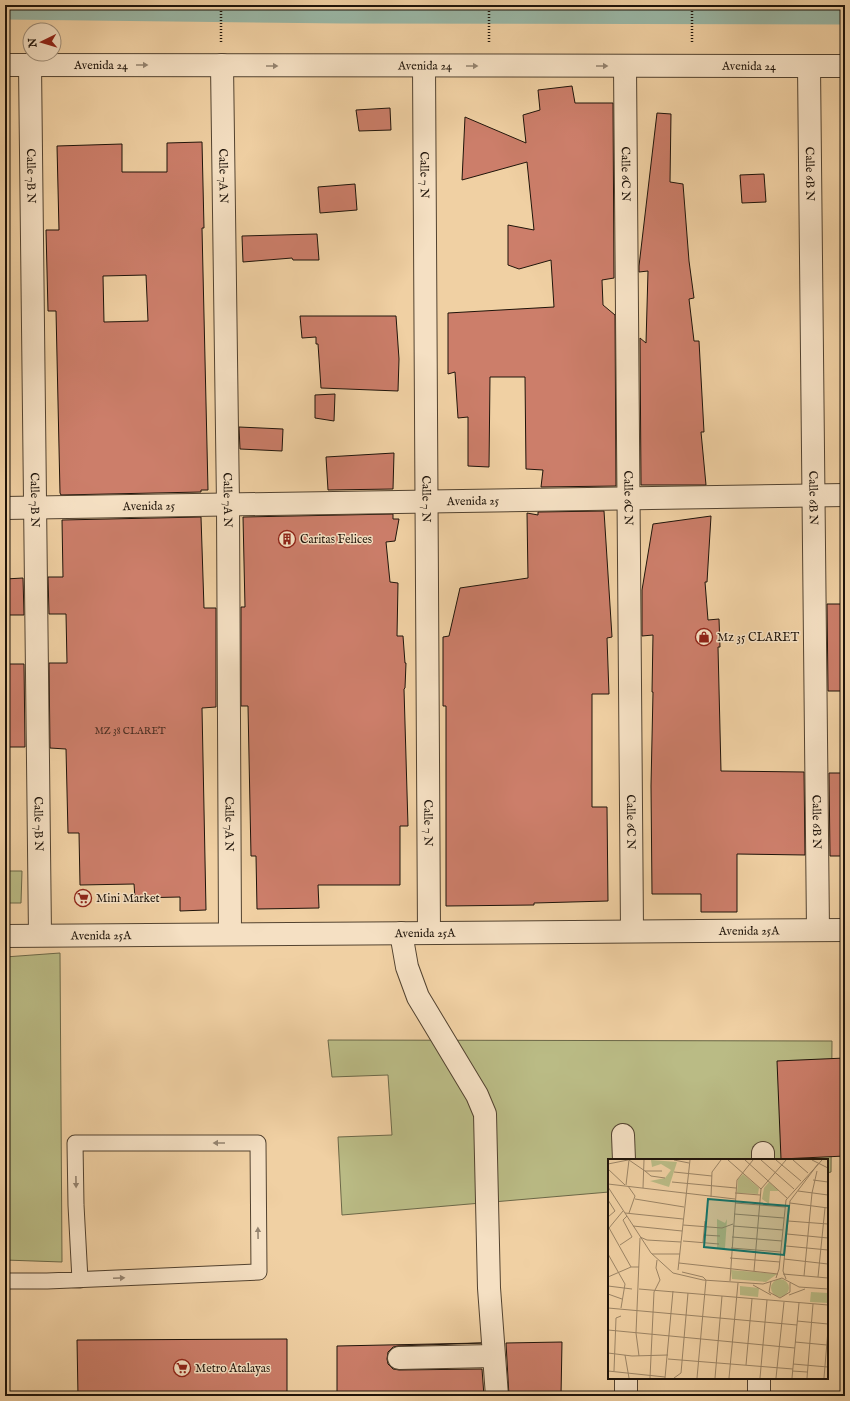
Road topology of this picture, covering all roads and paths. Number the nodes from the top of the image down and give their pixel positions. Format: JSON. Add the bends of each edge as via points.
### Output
{"nodes":[{"id":1,"x":221,"y":5,"type":"edge"},
{"id":2,"x":489,"y":5,"type":"edge"},
{"id":3,"x":692,"y":5,"type":"edge"},
{"id":4,"x":692,"y":42,"type":"dead end"},
{"id":5,"x":489,"y":47,"type":"dead end"},
{"id":6,"x":222,"y":57,"type":"junction"},
{"id":7,"x":5,"y":65,"type":"edge"},
{"id":8,"x":30,"y":65,"type":"junction"},
{"id":9,"x":424,"y":66,"type":"junction"},
{"id":10,"x":625,"y":66,"type":"junction"},
{"id":11,"x":809,"y":66,"type":"junction"},
{"id":12,"x":845,"y":66,"type":"edge"},
{"id":13,"x":845,"y":495,"type":"edge"},
{"id":14,"x":814,"y":496,"type":"junction"},
{"id":15,"x":628,"y":498,"type":"junction"},
{"id":16,"x":427,"y":501,"type":"junction"},
{"id":17,"x":228,"y":504,"type":"junction"},
{"id":18,"x":5,"y":508,"type":"edge"},
{"id":19,"x":36,"y":508,"type":"junction"},
{"id":20,"x":632,"y":930,"type":"junction"},
{"id":21,"x":818,"y":930,"type":"junction"},
{"id":22,"x":845,"y":930,"type":"edge"},
{"id":23,"x":429,"y":932,"type":"junction"},
{"id":24,"x":401,"y":933,"type":"junction"},
{"id":25,"x":230,"y":934,"type":"junction"},
{"id":26,"x":40,"y":935,"type":"junction"},
{"id":27,"x":5,"y":936,"type":"edge"},
{"id":28,"x":623,"y":1136,"type":"dead end"},
{"id":29,"x":624,"y":1159,"type":"edge"},
{"id":30,"x":5,"y":1274,"type":"edge"},
{"id":31,"x":80,"y":1277,"type":"junction"},
{"id":32,"x":5,"y":1281,"type":"edge"},
{"id":33,"x":493,"y":1356,"type":"junction"},
{"id":34,"x":400,"y":1358,"type":"dead end"},
{"id":35,"x":626,"y":1379,"type":"edge"},
{"id":36,"x":759,"y":1379,"type":"edge"},
{"id":37,"x":497,"y":1396,"type":"edge"},
{"id":38,"x":626,"y":1396,"type":"edge"},
{"id":39,"x":759,"y":1396,"type":"edge"}],
"edges":[{"from":1,"to":6,"type":"path"},
{"from":2,"to":5,"type":"path"},
{"from":3,"to":4,"type":"path"},
{"from":8,"to":6,"type":"street","name":"Avenida 24","one_way":true},
{"from":6,"to":9,"type":"street","name":"Avenida 24","one_way":true},
{"from":6,"to":17,"type":"street","name":"Calle 7A N"},
{"from":7,"to":8,"type":"street","name":"Avenida 24"},
{"from":8,"to":19,"type":"street","name":"Calle 7B N"},
{"from":9,"to":10,"type":"street","name":"Avenida 24","one_way":true},
{"from":9,"to":16,"type":"street","name":"Calle 7 N"},
{"from":10,"to":11,"type":"street","name":"Avenida 24"},
{"from":10,"to":15,"type":"street","name":"Calle 6C N"},
{"from":11,"to":12,"type":"street","name":"Avenida 24"},
{"from":11,"to":14,"type":"street","name":"Calle 6B N"},
{"from":13,"to":14,"type":"street","name":"Avenida 25"},
{"from":14,"to":15,"type":"street","name":"Avenida 25"},
{"from":14,"to":21,"type":"street","name":"Calle 6B N"},
{"from":15,"to":16,"type":"street","name":"Avenida 25"},
{"from":15,"to":20,"type":"street","name":"Calle 6C N"},
{"from":16,"to":17,"type":"street","name":"Avenida 25"},
{"from":16,"to":23,"type":"street","name":"Calle 7 N"},
{"from":17,"to":19,"type":"street","name":"Avenida 25"},
{"from":17,"to":25,"type":"street","name":"Calle 7A N"},
{"from":18,"to":19,"type":"street","name":"Avenida 25"},
{"from":19,"to":26,"type":"street","name":"Calle 7B N"},
{"from":20,"to":21,"type":"street","name":"Avenida 25A"},
{"from":20,"to":23,"type":"street","name":"Avenida 25A"},
{"from":21,"to":22,"type":"street","name":"Avenida 25A"},
{"from":23,"to":24,"type":"street","name":"Avenida 25A"},
{"from":24,"to":25,"type":"street","name":"Avenida 25A"},
{"from":24,"to":33,"type":"street","via":[[407,967],[418,997],[477,1095],[485,1114]]},
{"from":25,"to":26,"type":"street","name":"Avenida 25A"},
{"from":26,"to":27,"type":"street","name":"Avenida 25A"},
{"from":28,"to":29,"type":"street"},
{"from":30,"to":31,"type":"lane"},
{"from":31,"to":31,"type":"lane","one_way":true,"via":[[259,1272],[258,1143],[75,1143]]},
{"from":31,"to":32,"type":"lane","via":[[47,1282]]},
{"from":33,"to":34,"type":"street"},
{"from":33,"to":37,"type":"street"},
{"from":35,"to":38,"type":"street"},
{"from":36,"to":39,"type":"street"}]}
